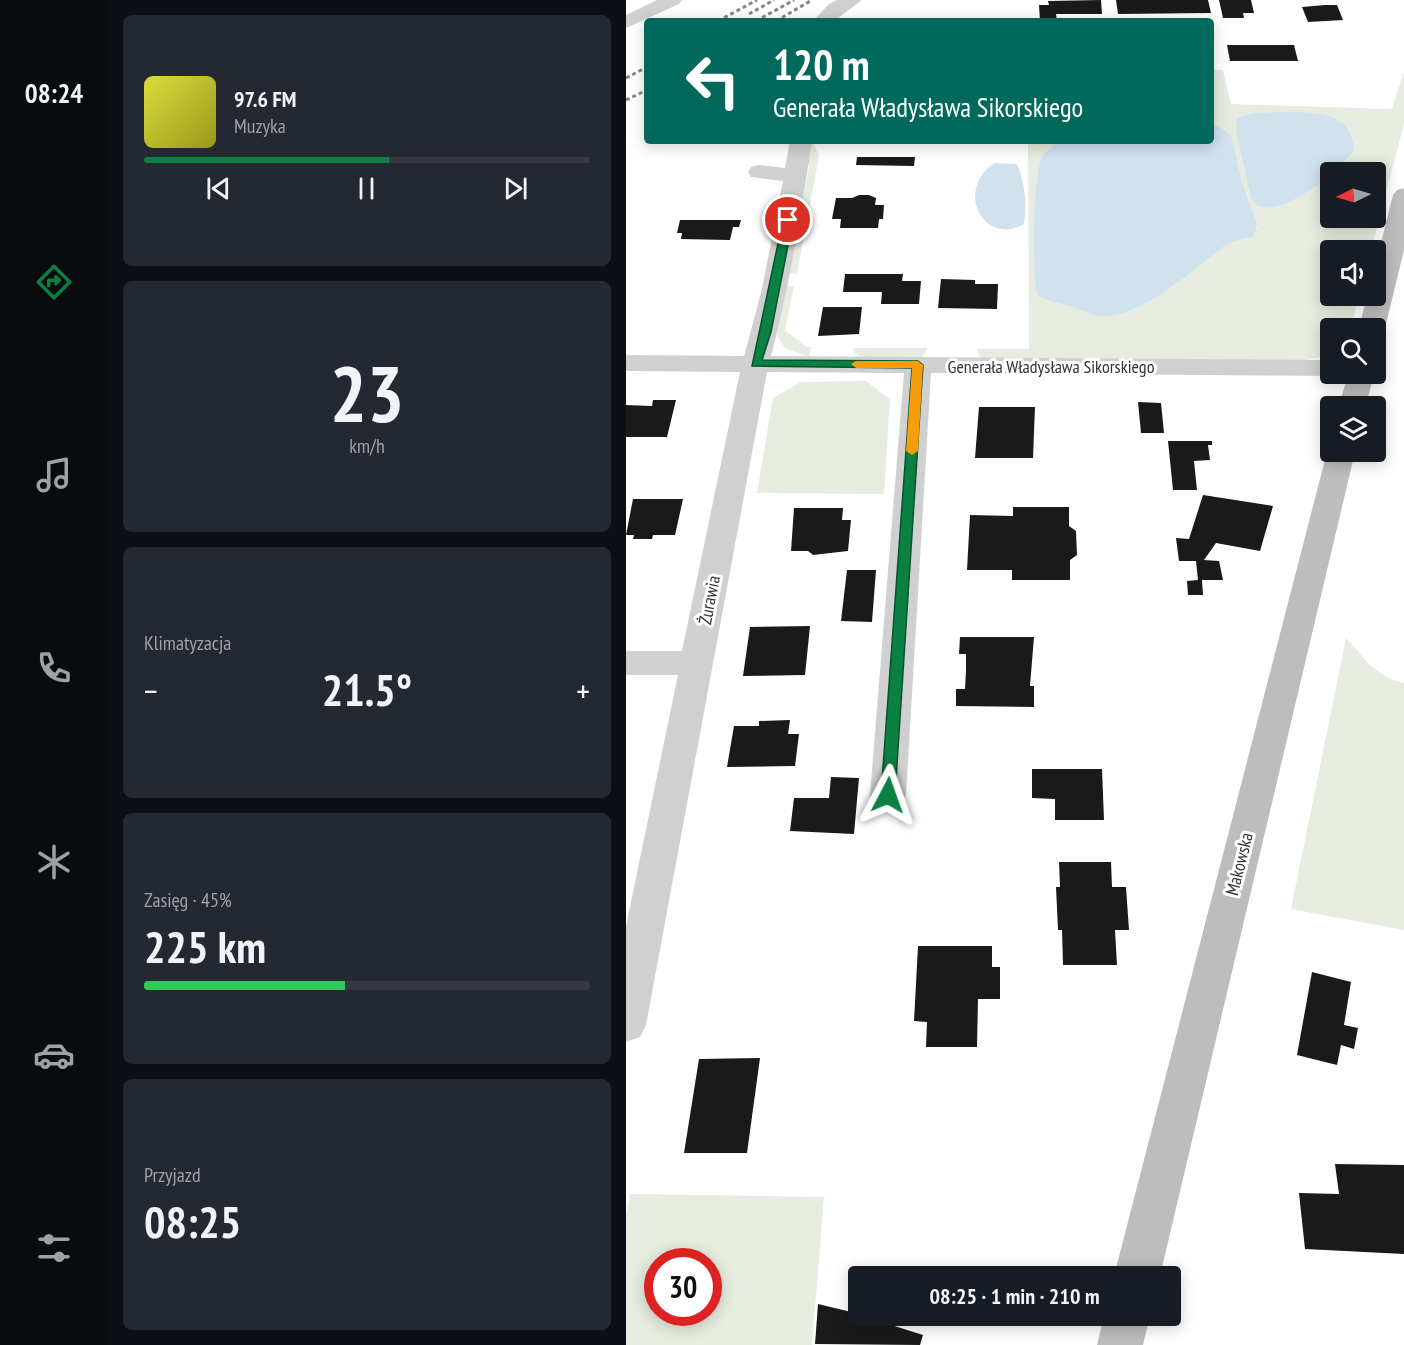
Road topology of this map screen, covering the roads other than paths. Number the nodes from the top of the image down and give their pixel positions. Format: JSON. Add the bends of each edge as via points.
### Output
{"nodes":[{"id":1,"x":672,"y":0,"type":"edge"},
{"id":2,"x":852,"y":0,"type":"edge"},
{"id":3,"x":826,"y":18,"type":"edge"},
{"id":4,"x":626,"y":22,"type":"edge"},
{"id":5,"x":801,"y":144,"type":"edge"},
{"id":6,"x":759,"y":172,"type":"dead end"},
{"id":7,"x":797,"y":176,"type":"junction"},
{"id":8,"x":1404,"y":195,"type":"edge"},
{"id":9,"x":1374,"y":318,"type":"edge"},
{"id":10,"x":626,"y":363,"type":"edge"},
{"id":11,"x":755,"y":363,"type":"junction"},
{"id":12,"x":918,"y":365,"type":"junction"},
{"id":13,"x":1320,"y":368,"type":"edge"},
{"id":14,"x":1339,"y":462,"type":"edge"},
{"id":15,"x":626,"y":663,"type":"edge"},
{"id":16,"x":697,"y":663,"type":"junction"},
{"id":17,"x":888,"y":795,"type":"dead end"},
{"id":18,"x":626,"y":1025,"type":"edge"},
{"id":19,"x":1139,"y":1266,"type":"edge"},
{"id":20,"x":1125,"y":1326,"type":"edge"},
{"id":21,"x":1120,"y":1345,"type":"edge"}],
"edges":[{"from":1,"to":4,"type":"street"},
{"from":2,"to":3,"type":"street"},
{"from":5,"to":7,"type":"street","name":"Żurawia"},
{"from":6,"to":7,"type":"street"},
{"from":7,"to":11,"type":"street","name":"Żurawia","via":[[766,332]]},
{"from":8,"to":9,"type":"street"},
{"from":10,"to":11,"type":"street","name":"Generała Władysława Sikorskiego"},
{"from":11,"to":12,"type":"street","name":"Generała Władysława Sikorskiego"},
{"from":11,"to":16,"type":"street","name":"Żurawia"},
{"from":12,"to":13,"type":"street","name":"Generała Władysława Sikorskiego"},
{"from":12,"to":17,"type":"street"},
{"from":14,"to":19,"type":"street","name":"Makowska"},
{"from":15,"to":16,"type":"street"},
{"from":16,"to":18,"type":"street","name":"Żurawia"},
{"from":20,"to":21,"type":"street"}]}
